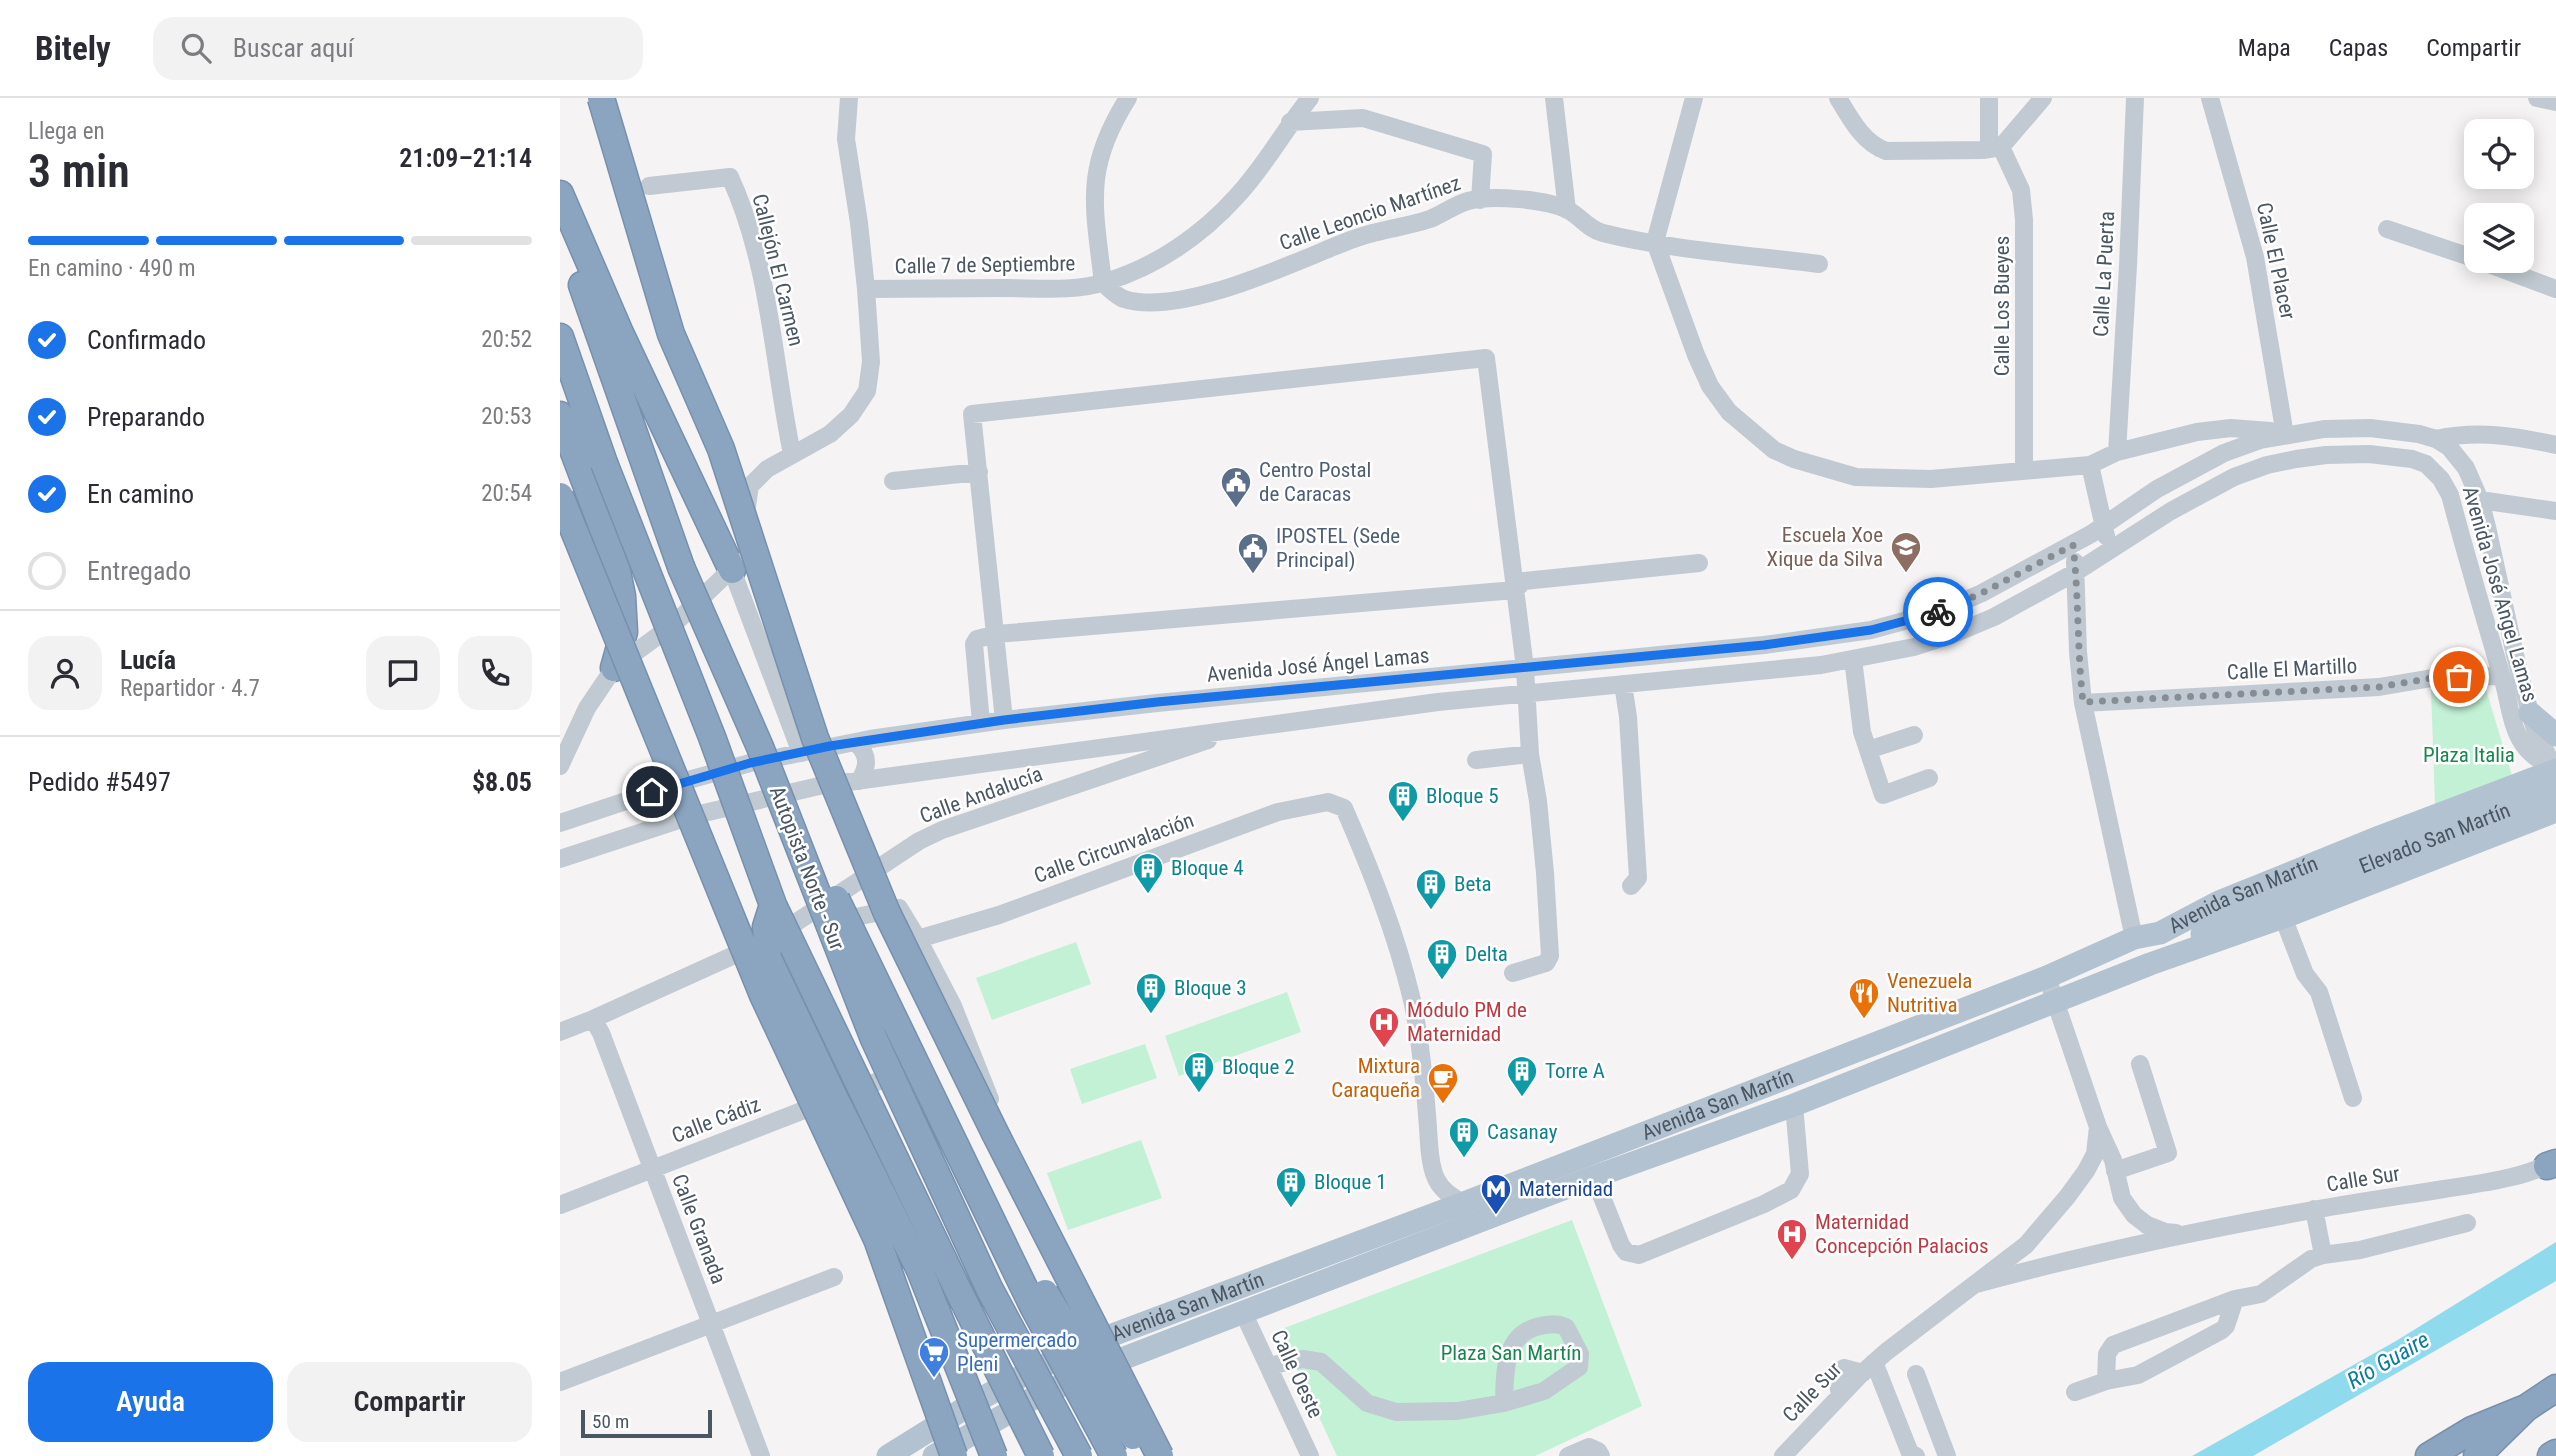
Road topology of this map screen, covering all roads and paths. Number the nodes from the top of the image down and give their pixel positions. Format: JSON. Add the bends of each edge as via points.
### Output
{"nodes":[{"id":1,"x":601,"y":98,"type":"edge"},
{"id":2,"x":849,"y":98,"type":"edge"},
{"id":3,"x":1128,"y":98,"type":"edge"},
{"id":4,"x":1310,"y":98,"type":"edge"},
{"id":5,"x":1554,"y":98,"type":"edge"},
{"id":6,"x":1694,"y":98,"type":"edge"},
{"id":7,"x":1838,"y":98,"type":"edge"},
{"id":8,"x":1989,"y":98,"type":"edge"},
{"id":9,"x":2043,"y":98,"type":"edge"},
{"id":10,"x":2135,"y":98,"type":"edge"},
{"id":11,"x":2210,"y":98,"type":"edge"},
{"id":12,"x":2537,"y":98,"type":"edge"},
{"id":13,"x":2556,"y":102,"type":"edge"},
{"id":14,"x":1290,"y":122,"type":"junction"},
{"id":15,"x":1995,"y":148,"type":"junction"},
{"id":16,"x":649,"y":186,"type":"dead end"},
{"id":17,"x":560,"y":194,"type":"edge"},
{"id":18,"x":1480,"y":200,"type":"junction"},
{"id":19,"x":1567,"y":210,"type":"junction"},
{"id":20,"x":560,"y":224,"type":"edge"},
{"id":21,"x":2387,"y":229,"type":"dead end"},
{"id":22,"x":1655,"y":242,"type":"junction"},
{"id":23,"x":2464,"y":255,"type":"edge"},
{"id":24,"x":1819,"y":264,"type":"dead end"},
{"id":25,"x":2514,"y":273,"type":"edge"},
{"id":26,"x":1103,"y":283,"type":"junction"},
{"id":27,"x":866,"y":289,"type":"junction"},
{"id":28,"x":2556,"y":289,"type":"edge"},
{"id":29,"x":560,"y":337,"type":"edge"},
{"id":30,"x":560,"y":415,"type":"edge"},
{"id":31,"x":2285,"y":435,"type":"junction"},
{"id":32,"x":2437,"y":439,"type":"junction"},
{"id":33,"x":2556,"y":445,"type":"edge"},
{"id":34,"x":2118,"y":452,"type":"junction"},
{"id":35,"x":792,"y":454,"type":"junction"},
{"id":36,"x":2090,"y":465,"type":"junction"},
{"id":37,"x":2024,"y":470,"type":"junction"},
{"id":38,"x":978,"y":472,"type":"junction"},
{"id":39,"x":893,"y":481,"type":"dead end"},
{"id":40,"x":560,"y":496,"type":"edge"},
{"id":41,"x":2480,"y":500,"type":"junction"},
{"id":42,"x":2556,"y":511,"type":"edge"},
{"id":43,"x":2105,"y":525,"type":"junction"},
{"id":44,"x":2073,"y":545,"type":"junction"},
{"id":45,"x":2107,"y":551,"type":"junction"},
{"id":46,"x":1699,"y":563,"type":"dead end"},
{"id":47,"x":732,"y":570,"type":"junction"},
{"id":48,"x":2076,"y":572,"type":"junction"},
{"id":49,"x":1515,"y":590,"type":"junction"},
{"id":50,"x":997,"y":634,"type":"junction"},
{"id":51,"x":1853,"y":659,"type":"junction"},
{"id":52,"x":614,"y":668,"type":"junction"},
{"id":53,"x":1525,"y":668,"type":"junction"},
{"id":54,"x":2502,"y":676,"type":"junction"},
{"id":55,"x":1623,"y":684,"type":"junction"},
{"id":56,"x":1528,"y":695,"type":"junction"},
{"id":57,"x":2083,"y":702,"type":"junction"},
{"id":58,"x":2530,"y":713,"type":"junction"},
{"id":59,"x":1004,"y":720,"type":"junction"},
{"id":60,"x":981,"y":723,"type":"junction"},
{"id":61,"x":1246,"y":727,"type":"junction"},
{"id":62,"x":1914,"y":735,"type":"dead end"},
{"id":63,"x":2556,"y":735,"type":"edge"},
{"id":64,"x":855,"y":742,"type":"junction"},
{"id":65,"x":760,"y":747,"type":"junction"},
{"id":66,"x":1868,"y":750,"type":"junction"},
{"id":67,"x":801,"y":753,"type":"junction"},
{"id":68,"x":1530,"y":754,"type":"junction"},
{"id":69,"x":1476,"y":760,"type":"dead end"},
{"id":70,"x":560,"y":766,"type":"edge"},
{"id":71,"x":2556,"y":776,"type":"edge"},
{"id":72,"x":1929,"y":778,"type":"dead end"},
{"id":73,"x":859,"y":781,"type":"junction"},
{"id":74,"x":2556,"y":811,"type":"edge"},
{"id":75,"x":560,"y":823,"type":"edge"},
{"id":76,"x":560,"y":859,"type":"edge"},
{"id":77,"x":1631,"y":886,"type":"dead end"},
{"id":78,"x":773,"y":905,"type":"junction"},
{"id":79,"x":2235,"y":916,"type":"junction"},
{"id":80,"x":2283,"y":917,"type":"junction"},
{"id":81,"x":783,"y":933,"type":"junction"},
{"id":82,"x":2160,"y":933,"type":"junction"},
{"id":83,"x":2134,"y":938,"type":"junction"},
{"id":84,"x":918,"y":939,"type":"junction"},
{"id":85,"x":2150,"y":964,"type":"junction"},
{"id":86,"x":1513,"y":973,"type":"dead end"},
{"id":87,"x":2047,"y":976,"type":"junction"},
{"id":88,"x":2055,"y":1000,"type":"junction"},
{"id":89,"x":593,"y":1019,"type":"junction"},
{"id":90,"x":560,"y":1032,"type":"edge"},
{"id":91,"x":2140,"y":1064,"type":"dead end"},
{"id":92,"x":889,"y":1077,"type":"dead end"},
{"id":93,"x":2353,"y":1098,"type":"dead end"},
{"id":94,"x":1794,"y":1105,"type":"junction"},
{"id":95,"x":937,"y":1109,"type":"junction"},
{"id":96,"x":2098,"y":1127,"type":"junction"},
{"id":97,"x":2553,"y":1163,"type":"edge"},
{"id":98,"x":652,"y":1170,"type":"junction"},
{"id":99,"x":2115,"y":1171,"type":"junction"},
{"id":100,"x":1594,"y":1177,"type":"junction"},
{"id":101,"x":1464,"y":1203,"type":"junction"},
{"id":102,"x":560,"y":1205,"type":"edge"},
{"id":103,"x":2314,"y":1209,"type":"junction"},
{"id":104,"x":2467,"y":1223,"type":"dead end"},
{"id":105,"x":2187,"y":1234,"type":"junction"},
{"id":106,"x":2323,"y":1255,"type":"junction"},
{"id":107,"x":834,"y":1277,"type":"dead end"},
{"id":108,"x":1976,"y":1284,"type":"junction"},
{"id":109,"x":2235,"y":1299,"type":"junction"},
{"id":110,"x":1243,"y":1312,"type":"junction"},
{"id":111,"x":712,"y":1325,"type":"junction"},
{"id":112,"x":1091,"y":1343,"type":"junction"},
{"id":113,"x":1268,"y":1366,"type":"junction"},
{"id":114,"x":1869,"y":1367,"type":"junction"},
{"id":115,"x":1916,"y":1374,"type":"dead end"},
{"id":116,"x":2106,"y":1381,"type":"junction"},
{"id":117,"x":560,"y":1382,"type":"edge"},
{"id":118,"x":2556,"y":1388,"type":"edge"},
{"id":119,"x":2074,"y":1392,"type":"dead end"},
{"id":120,"x":1504,"y":1403,"type":"junction"},
{"id":121,"x":2526,"y":1408,"type":"junction"},
{"id":122,"x":2556,"y":1453,"type":"edge"},
{"id":123,"x":1943,"y":1455,"type":"edge"},
{"id":124,"x":761,"y":1456,"type":"edge"},
{"id":125,"x":888,"y":1456,"type":"edge"},
{"id":126,"x":934,"y":1456,"type":"edge"},
{"id":127,"x":954,"y":1456,"type":"edge"},
{"id":128,"x":994,"y":1456,"type":"edge"},
{"id":129,"x":1041,"y":1456,"type":"edge"},
{"id":130,"x":1079,"y":1456,"type":"edge"},
{"id":131,"x":1114,"y":1456,"type":"edge"},
{"id":132,"x":1144,"y":1456,"type":"edge"},
{"id":133,"x":1160,"y":1456,"type":"edge"},
{"id":134,"x":1310,"y":1456,"type":"edge"},
{"id":135,"x":1568,"y":1456,"type":"edge"},
{"id":136,"x":1601,"y":1456,"type":"edge"},
{"id":137,"x":1783,"y":1456,"type":"edge"},
{"id":138,"x":1916,"y":1456,"type":"edge"},
{"id":139,"x":2429,"y":1456,"type":"edge"},
{"id":140,"x":2477,"y":1456,"type":"edge"},
{"id":141,"x":2552,"y":1456,"type":"edge"}],
"edges":[{"from":1,"to":133,"type":"highway","bridge":true,"via":[[671,334],[721,449],[815,738],[887,913]]},
{"from":2,"to":27,"type":"street","via":[[846,139]]},
{"from":3,"to":26,"type":"street","via":[[1113,121],[1096,166],[1095,216]]},
{"from":4,"to":14,"type":"street","name":"Calle 7 de Septiembre"},
{"from":5,"to":19,"type":"street"},
{"from":6,"to":22,"type":"street"},
{"from":7,"to":15,"type":"street","via":[[1872,146],[1886,151]]},
{"from":8,"to":15,"type":"street"},
{"from":9,"to":15,"type":"street"},
{"from":10,"to":34,"type":"street","name":"Calle La Puerta"},
{"from":11,"to":31,"type":"street","name":"Calle El Placer","via":[[2255,257]]},
{"from":12,"to":13,"type":"street"},
{"from":14,"to":18,"type":"street","via":[[1363,118],[1483,154]]},
{"from":14,"to":26,"type":"street","name":"Calle 7 de Septiembre","via":[[1258,173],[1192,238],[1158,260]]},
{"from":15,"to":37,"type":"street","name":"Calle Los Bueyes","via":[[2021,190],[2024,220]]},
{"from":16,"to":35,"type":"street","name":"Callejón El Carmen","via":[[730,177],[743,205],[766,298]]},
{"from":17,"to":47,"type":"highway"},
{"from":18,"to":19,"type":"street","name":"Calle Leoncio Martínez","via":[[1545,203]]},
{"from":18,"to":26,"type":"street","name":"Calle Leoncio Martínez","via":[[1348,240],[1247,281],[1182,298],[1161,302],[1124,299]]},
{"from":19,"to":22,"type":"street","name":"Calle Leoncio Martínez","via":[[1602,233]]},
{"from":20,"to":65,"type":"highway","name":"Autopista Norte - Sur","bridge":true,"via":[[681,567]]},
{"from":21,"to":23,"type":"street"},
{"from":22,"to":24,"type":"street","name":"Calle Leoncio Martínez"},
{"from":22,"to":37,"type":"street","via":[[1710,386],[1729,412],[1774,450],[1856,477],[1931,479]]},
{"from":25,"to":28,"type":"street"},
{"from":26,"to":27,"type":"street","name":"Calle 7 de Septiembre","via":[[1065,288]]},
{"from":27,"to":35,"type":"street","via":[[871,362],[867,391],[830,434]]},
{"from":29,"to":78,"type":"highway","name":"Autopista Norte - Sur","bridge":true},
{"from":30,"to":52,"type":"highway","via":[[615,561],[624,632]]},
{"from":31,"to":32,"type":"street","name":"Avenida José Angel Lamas","via":[[2370,429]]},
{"from":31,"to":34,"type":"street","via":[[2231,428]]},
{"from":31,"to":43,"type":"street","name":"Avenida José Angel Lamas","via":[[2224,453],[2157,489]]},
{"from":32,"to":33,"type":"street","via":[[2488,433]]},
{"from":32,"to":41,"type":"street","name":"Avenida José Angel Lamas","via":[[2456,453]]},
{"from":34,"to":36,"type":"street"},
{"from":35,"to":47,"type":"street","via":[[750,486],[745,508],[746,552]]},
{"from":36,"to":37,"type":"street"},
{"from":36,"to":43,"type":"street"},
{"from":38,"to":39,"type":"street"},
{"from":38,"to":49,"type":"street","via":[[972,414],[1486,358]]},
{"from":38,"to":50,"type":"street"},
{"from":40,"to":127,"type":"highway","bridge":true,"via":[[763,995],[877,1240]]},
{"from":41,"to":42,"type":"street"},
{"from":41,"to":58,"type":"street","name":"Avenida José Angel Lamas"},
{"from":43,"to":44,"type":"street","name":"Avenida José Angel Lamas"},
{"from":43,"to":45,"type":"street"},
{"from":44,"to":48,"type":"street"},
{"from":44,"to":53,"type":"street","name":"Avenida José Ángel Lamas","via":[[1941,611],[1871,630]]},
{"from":45,"to":48,"type":"street","name":"Avenida José Angel Lamas"},
{"from":45,"to":54,"type":"street","name":"Avenida José Angel Lamas","via":[[2205,492],[2267,465],[2326,455],[2412,459],[2426,464],[2450,495]]},
{"from":46,"to":49,"type":"street","via":[[1524,581]]},
{"from":47,"to":52,"type":"street","via":[[674,624]]},
{"from":47,"to":67,"type":"street"},
{"from":48,"to":51,"type":"street","via":[[1951,635]]},
{"from":48,"to":57,"type":"street"},
{"from":49,"to":50,"type":"street"},
{"from":49,"to":53,"type":"street"},
{"from":50,"to":59,"type":"street"},
{"from":50,"to":60,"type":"street","via":[[974,644]]},
{"from":51,"to":55,"type":"street"},
{"from":51,"to":66,"type":"street","via":[[1861,732]]},
{"from":52,"to":70,"type":"street","via":[[587,708]]},
{"from":53,"to":56,"type":"street"},
{"from":53,"to":59,"type":"street","name":"Avenida José Ángel Lamas"},
{"from":54,"to":57,"type":"street","name":"Calle El Martillo"},
{"from":54,"to":71,"type":"street","name":"Avenida José Angel Lamas","via":[[2522,743]]},
{"from":55,"to":56,"type":"street"},
{"from":55,"to":77,"type":"street","via":[[1638,877]]},
{"from":56,"to":61,"type":"street"},
{"from":56,"to":68,"type":"street"},
{"from":57,"to":83,"type":"street"},
{"from":58,"to":63,"type":"main road"},
{"from":58,"to":71,"type":"street"},
{"from":59,"to":60,"type":"street","name":"Avenida José Ángel Lamas"},
{"from":60,"to":64,"type":"street","name":"Avenida José Ángel Lamas"},
{"from":61,"to":73,"type":"street"},
{"from":61,"to":81,"type":"street","name":"Calle Andalucía","via":[[942,830]]},
{"from":62,"to":66,"type":"street"},
{"from":64,"to":67,"type":"street","name":"Avenida José Ángel Lamas"},
{"from":64,"to":73,"type":"street","via":[[867,759]]},
{"from":65,"to":95,"type":"highway","bridge":true},
{"from":65,"to":130,"type":"highway","name":"Autopista Norte - Sur","bridge":true,"via":[[874,1040],[989,1288]]},
{"from":66,"to":72,"type":"street","via":[[1883,795]]},
{"from":67,"to":75,"type":"street","name":"Avenida José Ángel Lamas","via":[[692,779]]},
{"from":68,"to":69,"type":"street"},
{"from":68,"to":86,"type":"street","via":[[1543,849],[1550,956],[1546,963]]},
{"from":71,"to":79,"type":"main road","name":"Elevado San Martín"},
{"from":71,"to":82,"type":"main road","name":"Avenida San Martín","via":[[2376,838],[2219,902]]},
{"from":73,"to":76,"type":"street","via":[[731,805]]},
{"from":74,"to":80,"type":"main road","name":"Avenida San Martín"},
{"from":78,"to":128,"type":"highway","bridge":true,"via":[[765,927],[768,958],[920,1270]]},
{"from":78,"to":129,"type":"highway","name":"Autopista Norte - Sur","bridge":true},
{"from":79,"to":82,"type":"main road"},
{"from":79,"to":85,"type":"main road"},
{"from":80,"to":85,"type":"main road","name":"Avenida San Martín"},
{"from":80,"to":93,"type":"street","via":[[2305,974],[2319,992]]},
{"from":81,"to":84,"type":"street","via":[[899,908]]},
{"from":81,"to":89,"type":"street","name":"Calle Andalucía"},
{"from":82,"to":83,"type":"main road","name":"Avenida San Martín"},
{"from":83,"to":87,"type":"main road","name":"Avenida San Martín"},
{"from":84,"to":101,"type":"street","name":"Calle Circunvalación","via":[[999,915],[1278,812],[1328,802],[1344,808],[1378,888],[1412,1000],[1435,1178],[1442,1191]]},
{"from":84,"to":112,"type":"street","via":[[968,1039],[1025,1192],[1092,1331]]},
{"from":85,"to":88,"type":"main road","name":"Avenida San Martín"},
{"from":87,"to":88,"type":"street","name":"Calle Sur"},
{"from":87,"to":101,"type":"main road","name":"Avenida San Martín"},
{"from":88,"to":94,"type":"main road","name":"Avenida San Martín"},
{"from":88,"to":96,"type":"street","name":"Calle Sur"},
{"from":89,"to":90,"type":"street","name":"Calle Andalucía"},
{"from":89,"to":98,"type":"street","name":"Calle Granada"},
{"from":91,"to":99,"type":"street","via":[[2168,1153]]},
{"from":92,"to":98,"type":"street","name":"Calle Cádiz"},
{"from":94,"to":100,"type":"main road","name":"Avenida San Martín"},
{"from":94,"to":100,"type":"street","via":[[1800,1174],[1791,1190],[1639,1255],[1626,1252],[1621,1245]]},
{"from":95,"to":131,"type":"highway","bridge":true,"via":[[1032,1304]]},
{"from":95,"to":132,"type":"highway","bridge":true},
{"from":96,"to":99,"type":"street","name":"Calle Sur"},
{"from":96,"to":108,"type":"street","name":"Calle Sur","via":[[2095,1154],[2067,1197],[2026,1245]]},
{"from":97,"to":103,"type":"street","name":"Calle Sur","via":[[2491,1182]]},
{"from":98,"to":102,"type":"street","name":"Calle Cádiz"},
{"from":98,"to":111,"type":"street","name":"Calle Granada"},
{"from":99,"to":105,"type":"street","name":"Calle Sur","via":[[2122,1198],[2134,1215],[2165,1232]]},
{"from":100,"to":110,"type":"main road","name":"Avenida San Martín"},
{"from":101,"to":112,"type":"main road","name":"Avenida San Martín"},
{"from":103,"to":105,"type":"street","name":"Calle Sur"},
{"from":103,"to":106,"type":"street"},
{"from":104,"to":106,"type":"street"},
{"from":105,"to":108,"type":"street","name":"Calle Sur"},
{"from":106,"to":109,"type":"street","via":[[2261,1294]]},
{"from":107,"to":111,"type":"street"},
{"from":108,"to":114,"type":"street","name":"Calle Sur","via":[[1920,1323]]},
{"from":109,"to":116,"type":"street","via":[[2222,1330],[2138,1376]]},
{"from":109,"to":116,"type":"street","via":[[2113,1345],[2107,1354]]},
{"from":110,"to":113,"type":"street","name":"Calle Oeste"},
{"from":110,"to":126,"type":"main road","name":"Avenida San Martín","via":[[1068,1381]]},
{"from":111,"to":117,"type":"street"},
{"from":111,"to":124,"type":"street","name":"Calle Granada"},
{"from":112,"to":125,"type":"main road","name":"Avenida San Martín","via":[[973,1403]]},
{"from":113,"to":120,"type":"street","via":[[1303,1359],[1321,1362],[1367,1403],[1396,1412],[1457,1411]]},
{"from":113,"to":134,"type":"street","name":"Calle Oeste"},
{"from":114,"to":137,"type":"street","name":"Calle Sur"},
{"from":114,"to":138,"type":"street","via":[[1910,1453]]},
{"from":115,"to":123,"type":"street"},
{"from":116,"to":119,"type":"street"},
{"from":118,"to":121,"type":"highway"},
{"from":120,"to":120,"type":"street","via":[[1544,1391],[1579,1367],[1580,1354],[1566,1327],[1555,1323],[1531,1328],[1513,1342]]},
{"from":121,"to":139,"type":"highway","via":[[2472,1430]]},
{"from":121,"to":140,"type":"highway"},
{"from":122,"to":141,"type":"highway"},
{"from":135,"to":136,"type":"street","via":[[1589,1447]]}]}
